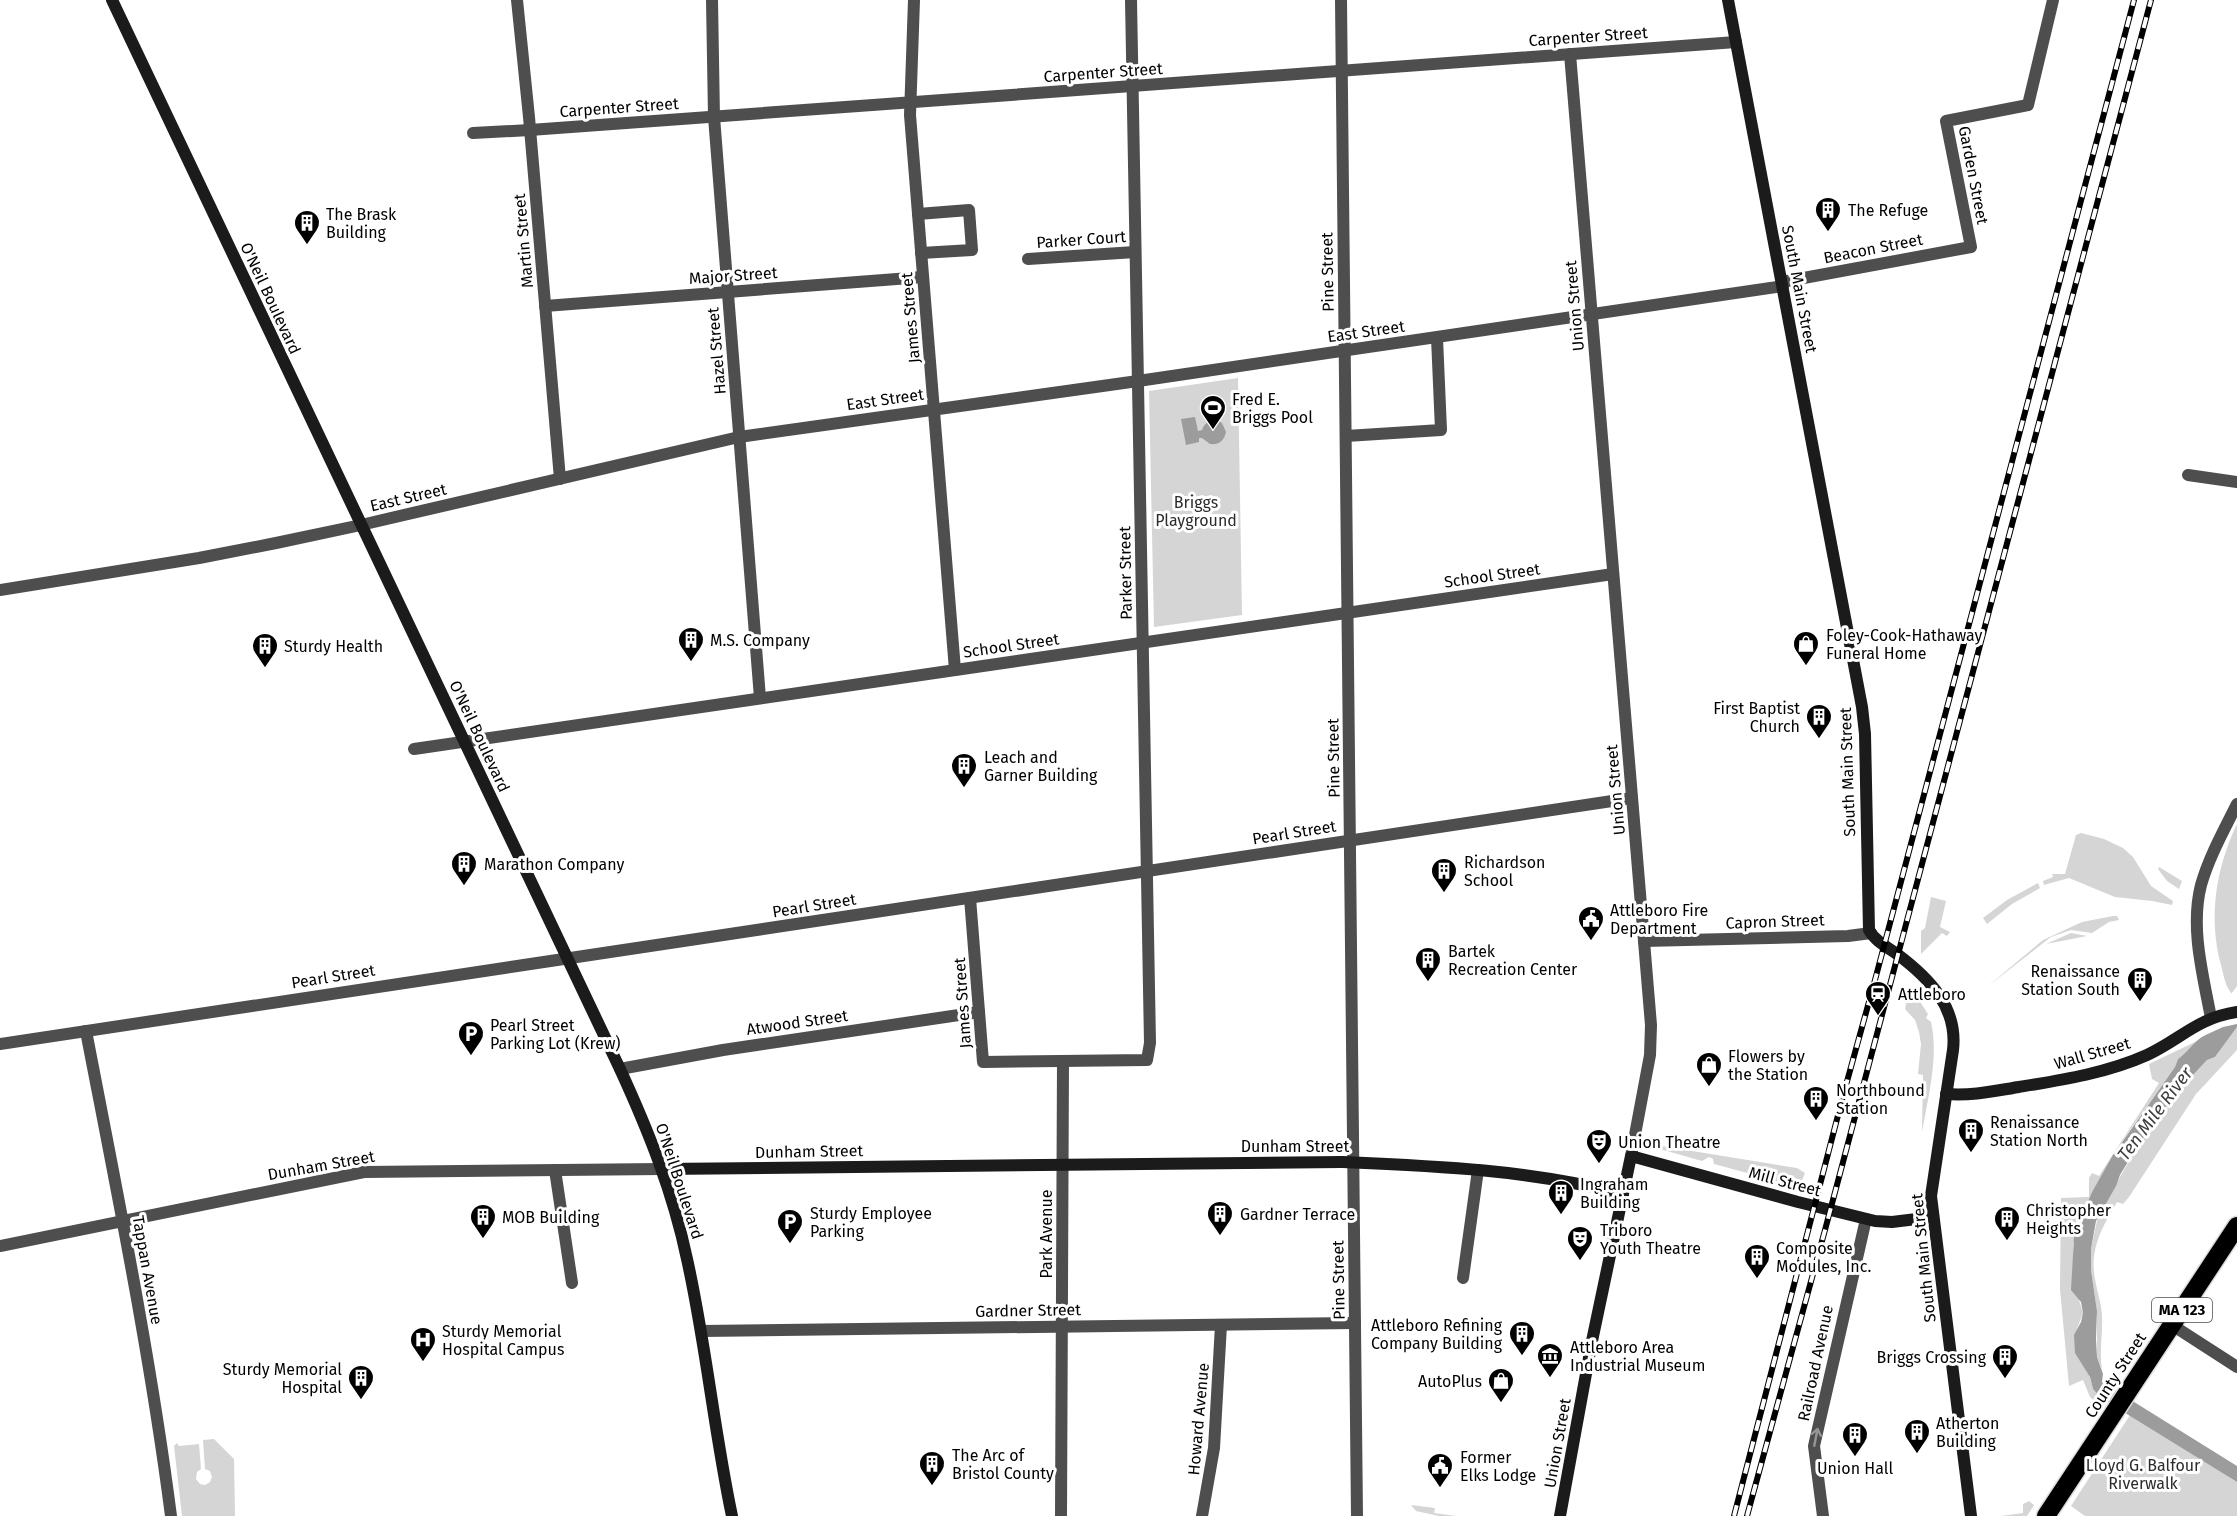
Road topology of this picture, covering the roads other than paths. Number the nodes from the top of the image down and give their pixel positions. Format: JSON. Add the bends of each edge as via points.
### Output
{"nodes":[{"id":1,"x":112,"y":0,"type":"edge"},
{"id":2,"x":517,"y":0,"type":"edge"},
{"id":3,"x":712,"y":0,"type":"edge"},
{"id":4,"x":914,"y":0,"type":"edge"},
{"id":5,"x":1131,"y":0,"type":"edge"},
{"id":6,"x":1341,"y":0,"type":"edge"},
{"id":7,"x":1728,"y":0,"type":"edge"},
{"id":8,"x":2053,"y":0,"type":"edge"},
{"id":9,"x":1736,"y":42,"type":"junction"},
{"id":10,"x":1570,"y":54,"type":"junction"},
{"id":11,"x":1342,"y":71,"type":"junction"},
{"id":12,"x":1132,"y":86,"type":"junction"},
{"id":13,"x":910,"y":102,"type":"junction"},
{"id":14,"x":714,"y":117,"type":"junction"},
{"id":15,"x":530,"y":130,"type":"junction"},
{"id":16,"x":473,"y":133,"type":"dead end"},
{"id":17,"x":918,"y":214,"type":"junction"},
{"id":18,"x":1971,"y":247,"type":"joint"},
{"id":19,"x":1135,"y":252,"type":"junction"},
{"id":20,"x":921,"y":253,"type":"junction"},
{"id":21,"x":1028,"y":259,"type":"dead end"},
{"id":22,"x":923,"y":277,"type":"junction"},
{"id":23,"x":1782,"y":284,"type":"junction"},
{"id":24,"x":728,"y":292,"type":"junction"},
{"id":25,"x":545,"y":306,"type":"junction"},
{"id":26,"x":1592,"y":315,"type":"junction"},
{"id":27,"x":1437,"y":338,"type":"junction"},
{"id":28,"x":1345,"y":351,"type":"junction"},
{"id":29,"x":1138,"y":381,"type":"junction"},
{"id":30,"x":934,"y":409,"type":"junction"},
{"id":31,"x":1346,"y":436,"type":"junction"},
{"id":32,"x":739,"y":437,"type":"junction"},
{"id":33,"x":2188,"y":475,"type":"dead end"},
{"id":34,"x":560,"y":479,"type":"junction"},
{"id":35,"x":2237,"y":482,"type":"edge"},
{"id":36,"x":361,"y":525,"type":"junction"},
{"id":37,"x":1613,"y":574,"type":"junction"},
{"id":38,"x":0,"y":590,"type":"edge"},
{"id":39,"x":1348,"y":613,"type":"junction"},
{"id":40,"x":1143,"y":643,"type":"junction"},
{"id":41,"x":955,"y":670,"type":"junction"},
{"id":42,"x":760,"y":698,"type":"junction"},
{"id":43,"x":464,"y":741,"type":"junction"},
{"id":44,"x":414,"y":749,"type":"dead end"},
{"id":45,"x":1632,"y":798,"type":"junction"},
{"id":46,"x":2237,"y":804,"type":"edge"},
{"id":47,"x":1350,"y":840,"type":"junction"},
{"id":48,"x":1147,"y":871,"type":"junction"},
{"id":49,"x":970,"y":898,"type":"junction"},
{"id":50,"x":1870,"y":933,"type":"junction"},
{"id":51,"x":1644,"y":941,"type":"junction"},
{"id":52,"x":567,"y":958,"type":"junction"},
{"id":53,"x":979,"y":1012,"type":"junction"},
{"id":54,"x":2237,"y":1012,"type":"edge"},
{"id":55,"x":2213,"y":1017,"type":"junction"},
{"id":56,"x":86,"y":1030,"type":"junction"},
{"id":57,"x":0,"y":1044,"type":"edge"},
{"id":58,"x":1063,"y":1061,"type":"junction"},
{"id":59,"x":620,"y":1069,"type":"junction"},
{"id":60,"x":1947,"y":1094,"type":"junction"},
{"id":61,"x":1631,"y":1156,"type":"junction"},
{"id":62,"x":1353,"y":1163,"type":"junction"},
{"id":63,"x":1063,"y":1165,"type":"junction"},
{"id":64,"x":662,"y":1169,"type":"junction"},
{"id":65,"x":555,"y":1170,"type":"junction"},
{"id":66,"x":1478,"y":1170,"type":"junction"},
{"id":67,"x":1623,"y":1194,"type":"junction"},
{"id":68,"x":1933,"y":1216,"type":"junction"},
{"id":69,"x":1866,"y":1219,"type":"junction"},
{"id":70,"x":123,"y":1221,"type":"junction"},
{"id":71,"x":2237,"y":1226,"type":"edge"},
{"id":72,"x":0,"y":1246,"type":"edge"},
{"id":73,"x":1463,"y":1278,"type":"dead end"},
{"id":74,"x":572,"y":1283,"type":"dead end"},
{"id":75,"x":1355,"y":1323,"type":"junction"},
{"id":76,"x":1221,"y":1324,"type":"junction"},
{"id":77,"x":2172,"y":1325,"type":"junction"},
{"id":78,"x":1062,"y":1326,"type":"junction"},
{"id":79,"x":701,"y":1331,"type":"junction"},
{"id":80,"x":2237,"y":1367,"type":"edge"},
{"id":81,"x":171,"y":1516,"type":"edge"},
{"id":82,"x":732,"y":1516,"type":"edge"},
{"id":83,"x":1061,"y":1516,"type":"edge"},
{"id":84,"x":1202,"y":1516,"type":"edge"},
{"id":85,"x":1357,"y":1516,"type":"edge"},
{"id":86,"x":1560,"y":1516,"type":"edge"},
{"id":87,"x":1824,"y":1516,"type":"edge"},
{"id":88,"x":1971,"y":1516,"type":"edge"},
{"id":89,"x":2046,"y":1516,"type":"edge"}],
"edges":[{"from":1,"to":36,"type":"main road","name":"O'Neil Boulevard"},
{"from":2,"to":15,"type":"street","name":"Martin Street"},
{"from":3,"to":14,"type":"street","name":"Hazel Street"},
{"from":4,"to":13,"type":"street","name":"James Street"},
{"from":5,"to":12,"type":"street","name":"Parker Street"},
{"from":6,"to":11,"type":"street","name":"Pine Street"},
{"from":7,"to":9,"type":"main road","name":"South Main Street"},
{"from":8,"to":18,"type":"street","name":"Garden Street","via":[[2028,105],[1946,121]]},
{"from":9,"to":10,"type":"street","name":"Carpenter Street"},
{"from":9,"to":23,"type":"main road","name":"South Main Street"},
{"from":10,"to":11,"type":"street","name":"Carpenter Street"},
{"from":10,"to":26,"type":"street","name":"Union Street"},
{"from":11,"to":12,"type":"street","name":"Carpenter Street"},
{"from":11,"to":28,"type":"street","name":"Pine Street"},
{"from":12,"to":13,"type":"street","name":"Carpenter Street"},
{"from":12,"to":19,"type":"street","name":"Parker Street"},
{"from":13,"to":14,"type":"street","name":"Carpenter Street"},
{"from":13,"to":17,"type":"street","name":"James Street"},
{"from":14,"to":15,"type":"street","name":"Carpenter Street"},
{"from":14,"to":24,"type":"street","name":"Hazel Street"},
{"from":15,"to":16,"type":"street","name":"Carpenter Street"},
{"from":15,"to":25,"type":"street","name":"Martin Street"},
{"from":17,"to":20,"type":"street","name":"James Street"},
{"from":17,"to":20,"type":"street","via":[[969,210],[972,250]]},
{"from":18,"to":23,"type":"street","name":"Beacon Street"},
{"from":19,"to":21,"type":"street","name":"Parker Court"},
{"from":19,"to":29,"type":"street","name":"Parker Street"},
{"from":20,"to":22,"type":"street","name":"James Street"},
{"from":22,"to":24,"type":"street","name":"Major Street"},
{"from":22,"to":30,"type":"street","name":"James Street"},
{"from":23,"to":26,"type":"street","name":"East Street"},
{"from":23,"to":50,"type":"main road","name":"South Main Street","via":[[1864,717]]},
{"from":24,"to":25,"type":"street","name":"Major Street"},
{"from":24,"to":32,"type":"street","name":"Hazel Street"},
{"from":25,"to":34,"type":"street","name":"Martin Street"},
{"from":26,"to":27,"type":"street","name":"East Street"},
{"from":26,"to":37,"type":"street","name":"Union Street"},
{"from":27,"to":28,"type":"street","name":"East Street"},
{"from":27,"to":31,"type":"street","via":[[1441,430]]},
{"from":28,"to":29,"type":"street","name":"East Street"},
{"from":28,"to":31,"type":"street","name":"Pine Street"},
{"from":29,"to":30,"type":"street","name":"East Street"},
{"from":29,"to":40,"type":"street","name":"Parker Street"},
{"from":30,"to":32,"type":"street","name":"East Street"},
{"from":30,"to":41,"type":"street","name":"James Street"},
{"from":31,"to":39,"type":"street","name":"Pine Street"},
{"from":32,"to":34,"type":"street","name":"East Street"},
{"from":32,"to":42,"type":"street","name":"Hazel Street"},
{"from":33,"to":35,"type":"street"},
{"from":34,"to":36,"type":"street","name":"East Street"},
{"from":36,"to":38,"type":"street","name":"East Street","via":[[199,558]]},
{"from":36,"to":43,"type":"main road","name":"O'Neil Boulevard"},
{"from":37,"to":39,"type":"street","name":"School Street"},
{"from":37,"to":45,"type":"street","name":"Union Street"},
{"from":39,"to":40,"type":"street","name":"School Street"},
{"from":39,"to":47,"type":"street","name":"Pine Street"},
{"from":40,"to":41,"type":"street","name":"School Street"},
{"from":40,"to":48,"type":"street","name":"Parker Street"},
{"from":41,"to":42,"type":"street","name":"School Street"},
{"from":42,"to":43,"type":"street","name":"School Street"},
{"from":43,"to":44,"type":"street","name":"School Street"},
{"from":43,"to":52,"type":"main road","name":"O'Neil Boulevard"},
{"from":45,"to":47,"type":"street","name":"Pearl Street"},
{"from":45,"to":51,"type":"street","name":"Union Street"},
{"from":46,"to":55,"type":"street","via":[[2207,867],[2198,903],[2198,937]]},
{"from":47,"to":48,"type":"street","name":"Pearl Street"},
{"from":47,"to":62,"type":"street","name":"Pine Street"},
{"from":48,"to":49,"type":"street","name":"Pearl Street"},
{"from":48,"to":58,"type":"street","name":"Parker Street","via":[[1147,1060]]},
{"from":49,"to":52,"type":"street","name":"Pearl Street"},
{"from":49,"to":53,"type":"street","name":"James Street"},
{"from":50,"to":51,"type":"street","name":"Capron Street"},
{"from":50,"to":60,"type":"main road","name":"South Main Street","via":[[1924,975],[1946,1006],[1954,1039]]},
{"from":51,"to":61,"type":"street","name":"Union Street","via":[[1651,1044]]},
{"from":52,"to":56,"type":"street","name":"Pearl Street"},
{"from":52,"to":59,"type":"main road","name":"O'Neil Boulevard"},
{"from":53,"to":58,"type":"street","name":"James Street","via":[[983,1062]]},
{"from":53,"to":59,"type":"street","name":"Atwood Street"},
{"from":54,"to":55,"type":"main road","name":"Wall Street"},
{"from":55,"to":60,"type":"main road","name":"Wall Street","via":[[2147,1055],[2101,1070],[1978,1094]]},
{"from":56,"to":57,"type":"street","name":"Pearl Street"},
{"from":56,"to":70,"type":"street","name":"Tappan Avenue"},
{"from":58,"to":63,"type":"street","name":"Park Avenue"},
{"from":59,"to":64,"type":"main road","name":"O'Neil Boulevard"},
{"from":60,"to":68,"type":"main road","name":"South Main Street","via":[[1932,1184]]},
{"from":61,"to":67,"type":"main road","name":"Union Street"},
{"from":61,"to":69,"type":"main road","name":"Mill Street"},
{"from":62,"to":63,"type":"main road","name":"Dunham Street"},
{"from":62,"to":66,"type":"main road","name":"Dunham Street"},
{"from":62,"to":75,"type":"street","name":"Pine Street"},
{"from":63,"to":64,"type":"main road","name":"Dunham Street"},
{"from":63,"to":78,"type":"street","name":"Park Avenue"},
{"from":64,"to":65,"type":"street","name":"Dunham Street"},
{"from":64,"to":79,"type":"main road","name":"O'Neil Boulevard","via":[[687,1258]]},
{"from":65,"to":70,"type":"street","name":"Dunham Street","via":[[364,1172]]},
{"from":65,"to":74,"type":"street"},
{"from":66,"to":67,"type":"main road","name":"Dunham Street"},
{"from":66,"to":73,"type":"street"},
{"from":67,"to":86,"type":"main road","name":"Union Street"},
{"from":68,"to":69,"type":"main road","name":"Mill Street","via":[[1892,1222]]},
{"from":68,"to":88,"type":"main road","name":"South Main Street"},
{"from":87,"to":69,"type":"street","name":"Railroad Avenue","one_way":true,"via":[[1814,1446]]},
{"from":70,"to":72,"type":"street","name":"Dunham Street"},
{"from":70,"to":81,"type":"street","name":"Tappan Avenue"},
{"from":71,"to":77,"type":"highway","name":"County Street","number":"MA 123"},
{"from":75,"to":76,"type":"street","name":"Gardner Street"},
{"from":75,"to":85,"type":"street","name":"Pine Street"},
{"from":76,"to":78,"type":"street","name":"Gardner Street"},
{"from":76,"to":84,"type":"street","name":"Howard Avenue","via":[[1214,1448]]},
{"from":77,"to":80,"type":"street"},
{"from":77,"to":89,"type":"highway","name":"County Street","number":"MA 123"},
{"from":78,"to":79,"type":"street","name":"Gardner Street"},
{"from":78,"to":83,"type":"street","name":"Park Avenue"},
{"from":79,"to":82,"type":"main road","name":"O'Neil Boulevard"}]}
